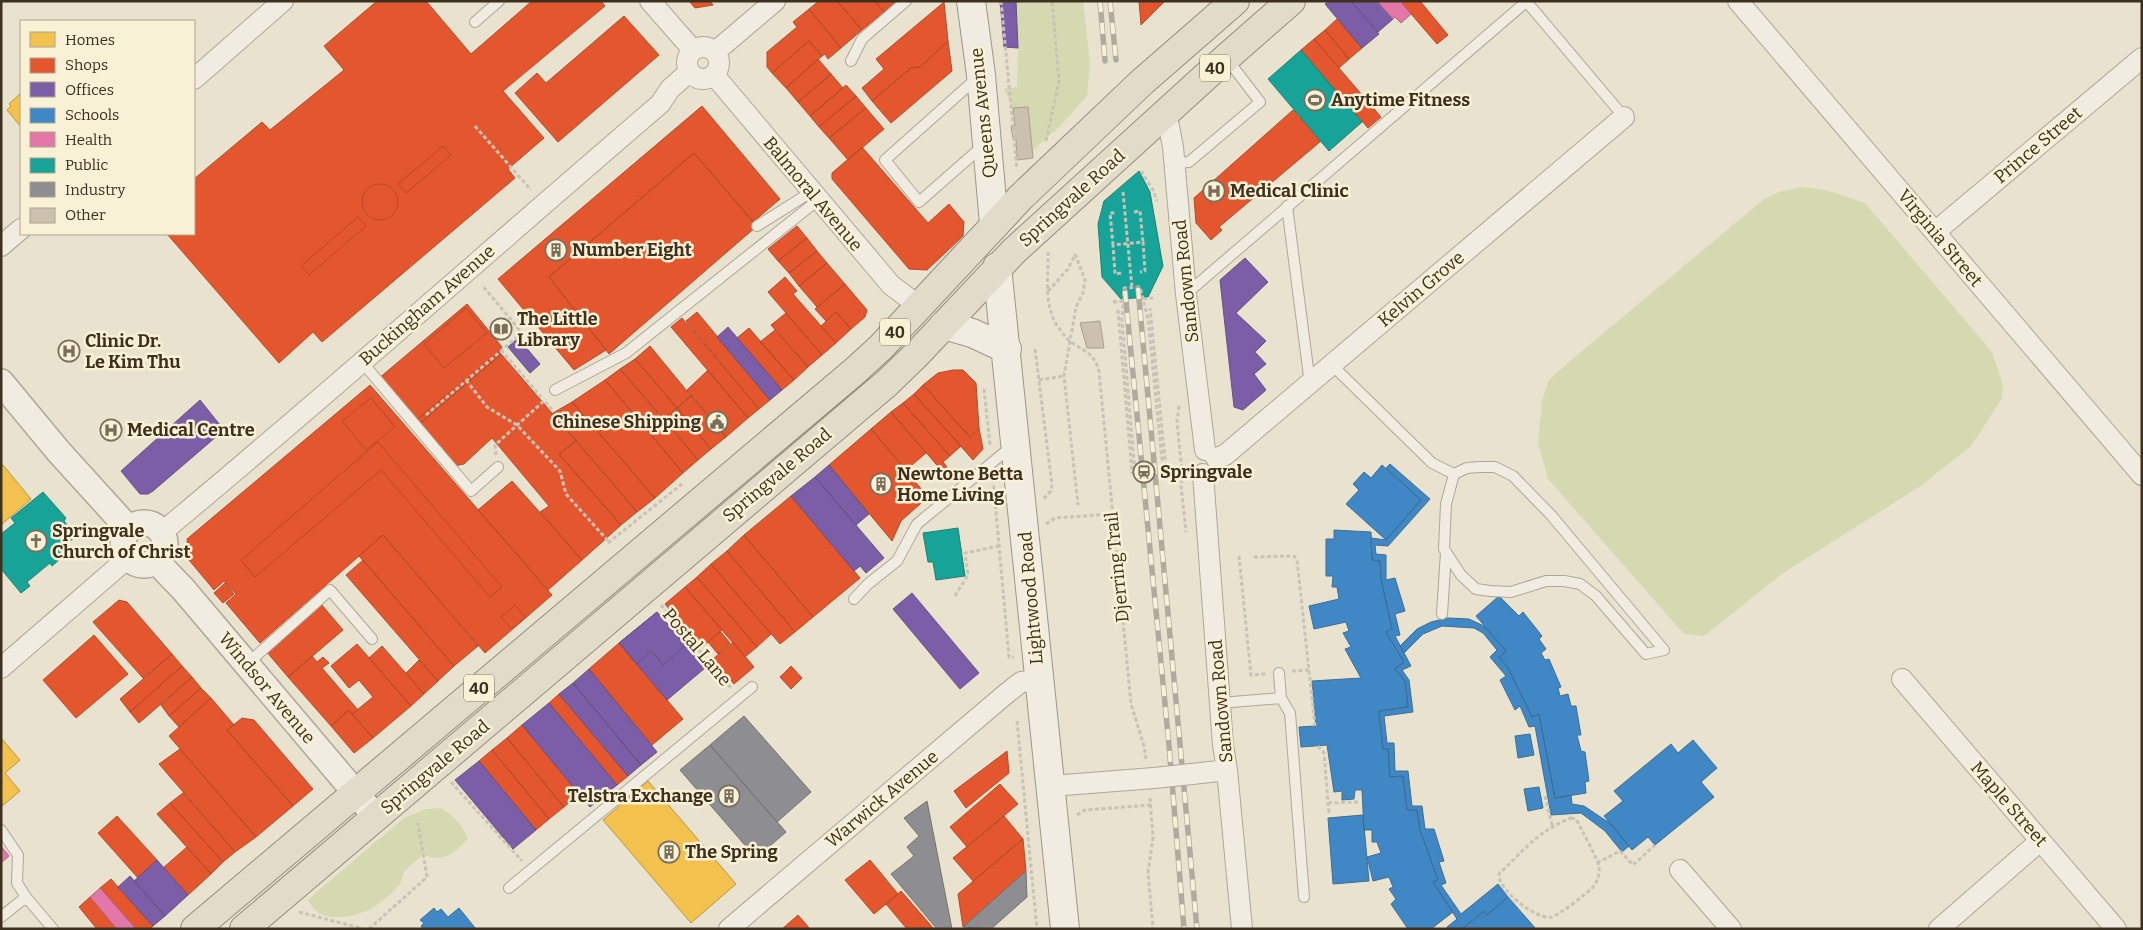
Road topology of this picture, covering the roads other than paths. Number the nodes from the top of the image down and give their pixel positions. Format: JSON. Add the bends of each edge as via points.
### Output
{"nodes":[{"id":1,"x":283,"y":1,"type":"edge"},
{"id":2,"x":500,"y":1,"type":"edge"},
{"id":3,"x":650,"y":1,"type":"edge"},
{"id":4,"x":775,"y":1,"type":"edge"},
{"id":5,"x":906,"y":1,"type":"edge"},
{"id":6,"x":971,"y":1,"type":"edge"},
{"id":7,"x":1235,"y":1,"type":"edge"},
{"id":8,"x":1292,"y":1,"type":"edge"},
{"id":9,"x":1738,"y":1,"type":"edge"},
{"id":10,"x":1526,"y":2,"type":"edge"},
{"id":11,"x":475,"y":22,"type":"dead end"},
{"id":12,"x":693,"y":50,"type":"junction"},
{"id":13,"x":715,"y":52,"type":"junction"},
{"id":14,"x":1226,"y":58,"type":"junction"},
{"id":15,"x":2142,"y":58,"type":"edge"},
{"id":16,"x":850,"y":61,"type":"dead end"},
{"id":17,"x":689,"y":72,"type":"junction"},
{"id":18,"x":981,"y":74,"type":"junction"},
{"id":19,"x":714,"y":76,"type":"junction"},
{"id":20,"x":195,"y":78,"type":"edge"},
{"id":21,"x":1166,"y":112,"type":"junction"},
{"id":22,"x":1624,"y":117,"type":"joint"},
{"id":23,"x":987,"y":142,"type":"junction"},
{"id":24,"x":1174,"y":163,"type":"junction"},
{"id":25,"x":814,"y":196,"type":"junction"},
{"id":26,"x":1287,"y":206,"type":"junction"},
{"id":27,"x":994,"y":224,"type":"junction"},
{"id":28,"x":757,"y":226,"type":"dead end"},
{"id":29,"x":20,"y":230,"type":"edge"},
{"id":30,"x":1935,"y":232,"type":"junction"},
{"id":31,"x":1,"y":246,"type":"edge"},
{"id":32,"x":997,"y":267,"type":"junction"},
{"id":33,"x":1186,"y":294,"type":"junction"},
{"id":34,"x":919,"y":306,"type":"junction"},
{"id":35,"x":944,"y":325,"type":"junction"},
{"id":36,"x":1007,"y":349,"type":"junction"},
{"id":37,"x":362,"y":362,"type":"junction"},
{"id":38,"x":1332,"y":365,"type":"junction"},
{"id":39,"x":1,"y":382,"type":"edge"},
{"id":40,"x":1310,"y":384,"type":"junction"},
{"id":41,"x":556,"y":390,"type":"road end"},
{"id":42,"x":1016,"y":444,"type":"junction"},
{"id":43,"x":1210,"y":454,"type":"junction"},
{"id":44,"x":498,"y":467,"type":"road end"},
{"id":45,"x":2140,"y":470,"type":"edge"},
{"id":46,"x":1203,"y":474,"type":"joint"},
{"id":47,"x":1454,"y":474,"type":"junction"},
{"id":48,"x":129,"y":529,"type":"junction"},
{"id":49,"x":161,"y":533,"type":"junction"},
{"id":50,"x":1446,"y":552,"type":"junction"},
{"id":51,"x":128,"y":558,"type":"junction"},
{"id":52,"x":156,"y":561,"type":"junction"},
{"id":53,"x":854,"y":599,"type":"dead end"},
{"id":54,"x":1442,"y":614,"type":"dead end"},
{"id":55,"x":372,"y":639,"type":"dead end"},
{"id":56,"x":247,"y":664,"type":"junction"},
{"id":57,"x":1,"y":668,"type":"edge"},
{"id":58,"x":1279,"y":673,"type":"road end"},
{"id":59,"x":1902,"y":679,"type":"dead end"},
{"id":60,"x":1039,"y":680,"type":"junction"},
{"id":61,"x":752,"y":687,"type":"dead end"},
{"id":62,"x":1281,"y":698,"type":"junction"},
{"id":63,"x":1220,"y":703,"type":"junction"},
{"id":64,"x":1227,"y":770,"type":"junction"},
{"id":65,"x":1051,"y":786,"type":"junction"},
{"id":66,"x":356,"y":793,"type":"junction"},
{"id":67,"x":376,"y":817,"type":"junction"},
{"id":68,"x":1,"y":830,"type":"edge"},
{"id":69,"x":2040,"y":841,"type":"junction"},
{"id":70,"x":1680,"y":870,"type":"dead end"},
{"id":71,"x":509,"y":888,"type":"dead end"},
{"id":72,"x":236,"y":894,"type":"junction"},
{"id":73,"x":26,"y":897,"type":"junction"},
{"id":74,"x":1304,"y":897,"type":"dead end"},
{"id":75,"x":1,"y":918,"type":"edge"},
{"id":76,"x":253,"y":925,"type":"edge"},
{"id":77,"x":53,"y":929,"type":"edge"},
{"id":78,"x":195,"y":929,"type":"edge"},
{"id":79,"x":729,"y":929,"type":"edge"},
{"id":80,"x":1064,"y":929,"type":"edge"},
{"id":81,"x":1242,"y":929,"type":"edge"},
{"id":82,"x":1731,"y":929,"type":"edge"},
{"id":83,"x":1939,"y":929,"type":"edge"},
{"id":84,"x":2116,"y":929,"type":"edge"}],
"edges":[{"from":1,"to":20,"type":"street"},
{"from":2,"to":11,"type":"lane"},
{"from":3,"to":12,"type":"street"},
{"from":4,"to":13,"type":"street"},
{"from":5,"to":16,"type":"lane","via":[[862,39]]},
{"from":6,"to":18,"type":"main road","name":"Queens Avenue"},
{"from":7,"to":27,"type":"highway","name":"Springvale Road","number":"40","via":[[1121,101],[1033,171]]},
{"from":8,"to":14,"type":"highway","name":"Springvale Road","number":"40"},
{"from":9,"to":30,"type":"street","name":"Virginia Street"},
{"from":10,"to":22,"type":"lane"},
{"from":10,"to":26,"type":"lane"},
{"from":12,"to":13,"type":"street","via":[[707,47]]},
{"from":12,"to":17,"type":"street","via":[[687,58]]},
{"from":13,"to":19,"type":"street","via":[[719,67]]},
{"from":14,"to":21,"type":"highway","name":"Springvale Road","number":"40"},
{"from":14,"to":24,"type":"lane","via":[[1260,102],[1189,162]]},
{"from":15,"to":30,"type":"street","name":"Prince Street"},
{"from":17,"to":19,"type":"street","via":[[698,79]]},
{"from":17,"to":37,"type":"street","name":"Buckingham Avenue","via":[[670,89],[660,104]]},
{"from":18,"to":23,"type":"main road","name":"Queens Avenue"},
{"from":18,"to":23,"type":"lane","via":[[885,160],[919,202]]},
{"from":19,"to":25,"type":"street","name":"Balmoral Avenue"},
{"from":21,"to":24,"type":"street","name":"Sandown Road"},
{"from":21,"to":32,"type":"highway","name":"Springvale Road","number":"40"},
{"from":22,"to":38,"type":"street","name":"Kelvin Grove"},
{"from":23,"to":27,"type":"main road","name":"Queens Avenue"},
{"from":24,"to":33,"type":"street","name":"Sandown Road"},
{"from":25,"to":28,"type":"lane"},
{"from":25,"to":34,"type":"street","name":"Balmoral Avenue","via":[[892,285]]},
{"from":25,"to":41,"type":"lane","via":[[626,353]]},
{"from":26,"to":33,"type":"lane"},
{"from":26,"to":40,"type":"lane"},
{"from":27,"to":32,"type":"highway"},
{"from":27,"to":34,"type":"highway","name":"Springvale Road","number":"40"},
{"from":29,"to":31,"type":"street"},
{"from":30,"to":45,"type":"street","name":"Virginia Street"},
{"from":32,"to":35,"type":"highway","name":"Springvale Road","number":"40"},
{"from":32,"to":36,"type":"main road","name":"Lightwood Road"},
{"from":33,"to":43,"type":"street","name":"Sandown Road"},
{"from":34,"to":66,"type":"highway","name":"Springvale Road","number":"40","via":[[856,370]]},
{"from":35,"to":36,"type":"main road"},
{"from":35,"to":67,"type":"highway","name":"Springvale Road","number":"40","via":[[887,383]]},
{"from":36,"to":42,"type":"main road","name":"Lightwood Road"},
{"from":37,"to":44,"type":"lane","via":[[471,491]]},
{"from":37,"to":49,"type":"street","name":"Buckingham Avenue"},
{"from":38,"to":40,"type":"street","name":"Kelvin Grove"},
{"from":38,"to":47,"type":"lane","via":[[1432,463]]},
{"from":39,"to":48,"type":"street"},
{"from":40,"to":43,"type":"street","name":"Kelvin Grove","via":[[1225,455]]},
{"from":42,"to":53,"type":"lane","via":[[918,524],[896,561]]},
{"from":42,"to":60,"type":"main road","name":"Lightwood Road"},
{"from":43,"to":46,"type":"street","name":"Kelvin Grove","via":[[1214,470]]},
{"from":46,"to":63,"type":"street","name":"Sandown Road"},
{"from":47,"to":50,"type":"lane","via":[[1446,504]]},
{"from":47,"to":50,"type":"lane","via":[[1467,468],[1495,467],[1514,476],[1551,515],[1664,650],[1646,654],[1596,596],[1580,584],[1546,582],[1511,592],[1476,589],[1461,575]]},
{"from":48,"to":49,"type":"street","via":[[146,524]]},
{"from":48,"to":51,"type":"street","via":[[123,546]]},
{"from":49,"to":52,"type":"street","via":[[164,545]]},
{"from":50,"to":54,"type":"lane"},
{"from":51,"to":52,"type":"street","via":[[144,565]]},
{"from":51,"to":57,"type":"street"},
{"from":52,"to":56,"type":"street","name":"Windsor Avenue"},
{"from":55,"to":56,"type":"lane","via":[[330,590]]},
{"from":56,"to":66,"type":"street","name":"Windsor Avenue"},
{"from":58,"to":62,"type":"lane"},
{"from":59,"to":69,"type":"street","name":"Maple Street"},
{"from":60,"to":65,"type":"main road","name":"Lightwood Road"},
{"from":60,"to":79,"type":"street","name":"Warwick Avenue","via":[[1020,682]]},
{"from":61,"to":71,"type":"lane"},
{"from":62,"to":63,"type":"lane"},
{"from":62,"to":74,"type":"lane","via":[[1290,713]]},
{"from":63,"to":64,"type":"street","name":"Sandown Road"},
{"from":64,"to":65,"type":"street","bridge":true,"via":[[1192,774],[1148,768]]},
{"from":64,"to":81,"type":"street","name":"Sandown Road"},
{"from":65,"to":80,"type":"main road","name":"Lightwood Road"},
{"from":66,"to":67,"type":"street","name":"Windsor Avenue"},
{"from":66,"to":72,"type":"highway","name":"Springvale Road","number":"40"},
{"from":67,"to":76,"type":"highway","name":"Springvale Road","number":"40"},
{"from":68,"to":73,"type":"lane","via":[[18,855],[18,883]]},
{"from":69,"to":83,"type":"street"},
{"from":69,"to":84,"type":"street","name":"Maple Street"},
{"from":70,"to":82,"type":"street"},
{"from":72,"to":76,"type":"street"},
{"from":72,"to":78,"type":"highway","name":"Springvale Road","number":"40"},
{"from":73,"to":75,"type":"lane"},
{"from":73,"to":77,"type":"lane"}]}
